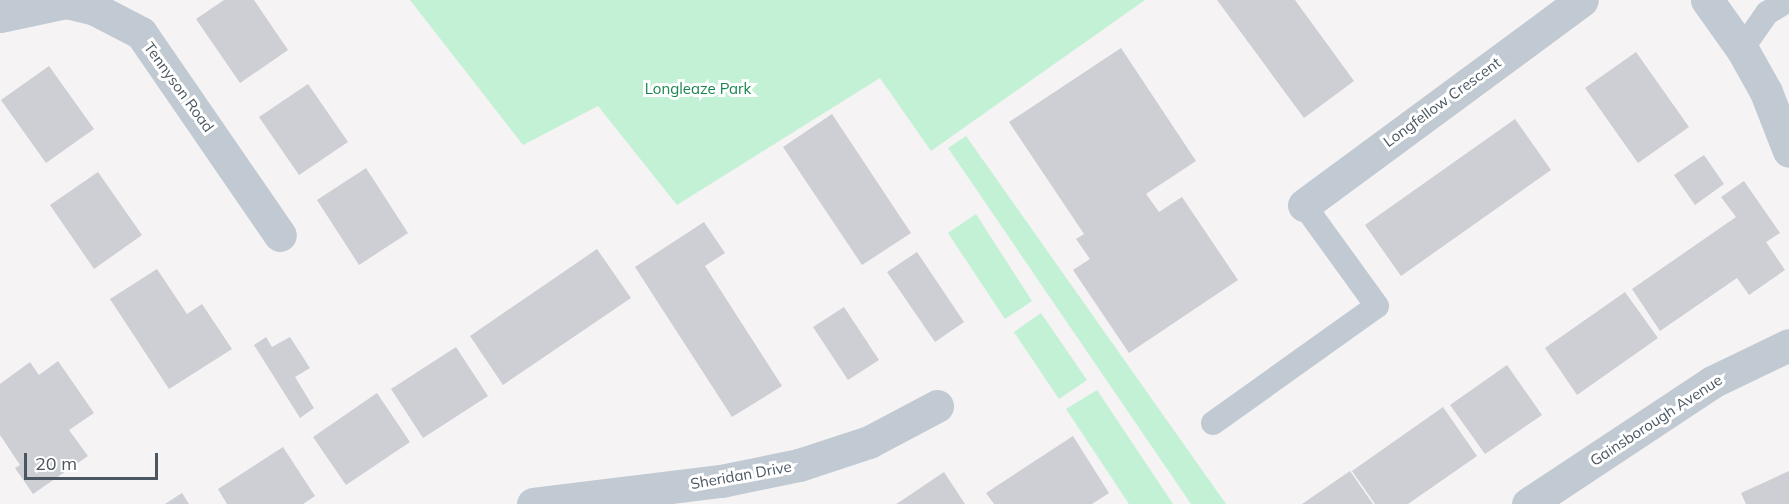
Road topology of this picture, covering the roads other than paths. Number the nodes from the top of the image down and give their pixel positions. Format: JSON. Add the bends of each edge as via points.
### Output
{"nodes":[{"id":1,"x":1582,"y":0,"type":"edge"},
{"id":2,"x":1707,"y":0,"type":"edge"},
{"id":3,"x":1789,"y":0,"type":"edge"},
{"id":4,"x":0,"y":16,"type":"edge"},
{"id":5,"x":1742,"y":49,"type":"junction"},
{"id":6,"x":1789,"y":151,"type":"edge"},
{"id":7,"x":1304,"y":205,"type":"joint"},
{"id":8,"x":280,"y":235,"type":"dead end"},
{"id":9,"x":1789,"y":345,"type":"edge"},
{"id":10,"x":937,"y":406,"type":"dead end"},
{"id":11,"x":1214,"y":423,"type":"dead end"},
{"id":12,"x":533,"y":504,"type":"edge"},
{"id":13,"x":1528,"y":504,"type":"edge"}],
"edges":[{"from":1,"to":7,"type":"street","name":"Longfellow Crescent"},
{"from":2,"to":5,"type":"street"},
{"from":3,"to":5,"type":"lane","via":[[1767,13]]},
{"from":4,"to":8,"type":"street","name":"Tennyson Road","via":[[66,2],[102,12],[141,33]]},
{"from":5,"to":6,"type":"street","via":[[1766,92]]},
{"from":7,"to":11,"type":"lane","via":[[1377,306]]},
{"from":9,"to":13,"type":"street","name":"Gainsborough Avenue","via":[[1712,382]]},
{"from":10,"to":12,"type":"street","name":"Sheridan Drive","via":[[869,442],[799,465],[721,480]]}]}
